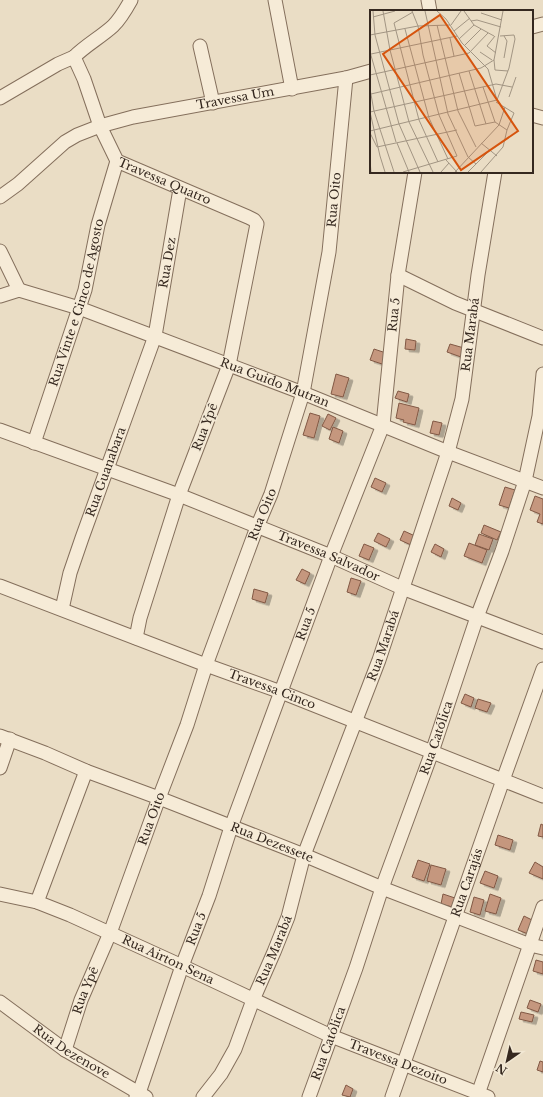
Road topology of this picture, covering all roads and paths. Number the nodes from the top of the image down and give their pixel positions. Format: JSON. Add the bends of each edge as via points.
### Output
{"nodes":[{"id":1,"x":131,"y":0,"type":"edge"},
{"id":2,"x":277,"y":0,"type":"edge"},
{"id":3,"x":428,"y":0,"type":"edge"},
{"id":4,"x":430,"y":10,"type":"edge"},
{"id":5,"x":543,"y":24,"type":"edge"},
{"id":6,"x":533,"y":27,"type":"edge"},
{"id":7,"x":200,"y":46,"type":"dead end"},
{"id":8,"x":74,"y":57,"type":"junction"},
{"id":9,"x":370,"y":71,"type":"edge"},
{"id":10,"x":346,"y":78,"type":"junction"},
{"id":11,"x":292,"y":88,"type":"junction"},
{"id":12,"x":0,"y":98,"type":"edge"},
{"id":13,"x":213,"y":103,"type":"junction"},
{"id":14,"x":533,"y":115,"type":"edge"},
{"id":15,"x":543,"y":118,"type":"edge"},
{"id":16,"x":100,"y":126,"type":"junction"},
{"id":17,"x":117,"y":161,"type":"junction"},
{"id":18,"x":415,"y":173,"type":"edge"},
{"id":19,"x":495,"y":173,"type":"edge"},
{"id":20,"x":180,"y":189,"type":"junction"},
{"id":21,"x":0,"y":197,"type":"edge"},
{"id":22,"x":248,"y":217,"type":"joint"},
{"id":23,"x":0,"y":251,"type":"edge"},
{"id":24,"x":398,"y":275,"type":"junction"},
{"id":25,"x":19,"y":290,"type":"junction"},
{"id":26,"x":1,"y":298,"type":"edge"},
{"id":27,"x":79,"y":308,"type":"junction"},
{"id":28,"x":474,"y":310,"type":"junction"},
{"id":29,"x":155,"y":336,"type":"junction"},
{"id":30,"x":543,"y":338,"type":"edge"},
{"id":31,"x":229,"y":365,"type":"junction"},
{"id":32,"x":543,"y":374,"type":"edge"},
{"id":33,"x":303,"y":393,"type":"junction"},
{"id":34,"x":383,"y":425,"type":"junction"},
{"id":35,"x":0,"y":430,"type":"edge"},
{"id":36,"x":34,"y":443,"type":"junction"},
{"id":37,"x":448,"y":452,"type":"junction"},
{"id":38,"x":106,"y":469,"type":"junction"},
{"id":39,"x":525,"y":481,"type":"junction"},
{"id":40,"x":543,"y":488,"type":"edge"},
{"id":41,"x":179,"y":495,"type":"junction"},
{"id":42,"x":257,"y":527,"type":"junction"},
{"id":43,"x":332,"y":556,"type":"junction"},
{"id":44,"x":0,"y":586,"type":"edge"},
{"id":45,"x":402,"y":588,"type":"junction"},
{"id":46,"x":62,"y":609,"type":"junction"},
{"id":47,"x":477,"y":617,"type":"junction"},
{"id":48,"x":136,"y":638,"type":"junction"},
{"id":49,"x":543,"y":642,"type":"edge"},
{"id":50,"x":206,"y":665,"type":"junction"},
{"id":51,"x":543,"y":669,"type":"edge"},
{"id":52,"x":281,"y":692,"type":"junction"},
{"id":53,"x":356,"y":721,"type":"junction"},
{"id":54,"x":5,"y":737,"type":"edge"},
{"id":55,"x":432,"y":752,"type":"junction"},
{"id":56,"x":0,"y":768,"type":"edge"},
{"id":57,"x":86,"y":771,"type":"junction"},
{"id":58,"x":503,"y":780,"type":"junction"},
{"id":59,"x":543,"y":796,"type":"edge"},
{"id":60,"x":159,"y":798,"type":"junction"},
{"id":61,"x":231,"y":827,"type":"junction"},
{"id":62,"x":304,"y":855,"type":"junction"},
{"id":63,"x":382,"y":888,"type":"junction"},
{"id":64,"x":0,"y":894,"type":"edge"},
{"id":65,"x":37,"y":902,"type":"junction"},
{"id":66,"x":543,"y":907,"type":"edge"},
{"id":67,"x":455,"y":916,"type":"junction"},
{"id":68,"x":110,"y":933,"type":"junction"},
{"id":69,"x":530,"y":945,"type":"junction"},
{"id":70,"x":543,"y":948,"type":"edge"},
{"id":71,"x":182,"y":966,"type":"junction"},
{"id":72,"x":253,"y":1000,"type":"junction"},
{"id":73,"x":0,"y":1002,"type":"edge"},
{"id":74,"x":331,"y":1036,"type":"junction"},
{"id":75,"x":65,"y":1050,"type":"junction"},
{"id":76,"x":402,"y":1065,"type":"junction"},
{"id":77,"x":140,"y":1096,"type":"edge"},
{"id":78,"x":481,"y":1096,"type":"edge"},
{"id":79,"x":203,"y":1097,"type":"edge"},
{"id":80,"x":309,"y":1097,"type":"edge"},
{"id":81,"x":392,"y":1097,"type":"edge"}],
"edges":[{"from":1,"to":8,"type":"street","via":[[115,25]]},
{"from":2,"to":11,"type":"street"},
{"from":3,"to":4,"type":"street"},
{"from":5,"to":6,"type":"street"},
{"from":7,"to":13,"type":"street"},
{"from":8,"to":12,"type":"street"},
{"from":8,"to":16,"type":"street","name":"Travessa Quatro"},
{"from":9,"to":10,"type":"street","name":"Travessa Um"},
{"from":10,"to":11,"type":"street","name":"Travessa Um"},
{"from":10,"to":33,"type":"street","name":"Rua Oito","via":[[329,252]]},
{"from":11,"to":13,"type":"street","name":"Travessa Um"},
{"from":13,"to":16,"type":"street","name":"Travessa Um","via":[[133,117]]},
{"from":14,"to":15,"type":"street"},
{"from":16,"to":17,"type":"street","name":"Travessa Quatro"},
{"from":16,"to":21,"type":"street","name":"Travessa Um","via":[[65,142]]},
{"from":17,"to":20,"type":"street","name":"Travessa Quatro"},
{"from":17,"to":27,"type":"street","name":"Rua Vinte e Cinco de Agosto","via":[[98,224]]},
{"from":18,"to":24,"type":"street","name":"Rua 5"},
{"from":19,"to":28,"type":"street","name":"Rua Marabá"},
{"from":20,"to":22,"type":"street","name":"Travessa Quatro"},
{"from":20,"to":29,"type":"street","name":"Rua Dez"},
{"from":22,"to":31,"type":"street","name":"Rua Ypê","via":[[254,220],[257,226]]},
{"from":23,"to":25,"type":"street"},
{"from":24,"to":28,"type":"street"},
{"from":24,"to":34,"type":"street","name":"Rua 5"},
{"from":25,"to":26,"type":"street"},
{"from":25,"to":27,"type":"street","name":"Rua Guido Mutran"},
{"from":27,"to":29,"type":"street","name":"Rua Guido Mutran"},
{"from":27,"to":36,"type":"street","name":"Rua Vinte e Cinco de Agosto"},
{"from":28,"to":30,"type":"street"},
{"from":28,"to":37,"type":"street","name":"Rua Marabá","via":[[462,399]]},
{"from":29,"to":31,"type":"street","name":"Rua Guido Mutran"},
{"from":29,"to":38,"type":"street","name":"Rua Guanabara"},
{"from":31,"to":33,"type":"street","name":"Rua Guido Mutran"},
{"from":31,"to":41,"type":"street","name":"Rua Ypê"},
{"from":32,"to":39,"type":"street","name":"Rua Católica","via":[[538,416]]},
{"from":33,"to":34,"type":"street","name":"Rua Guido Mutran"},
{"from":33,"to":42,"type":"street","name":"Rua Oito","via":[[271,494]]},
{"from":34,"to":37,"type":"street","name":"Rua Guido Mutran"},
{"from":34,"to":43,"type":"street","name":"Rua 5"},
{"from":35,"to":36,"type":"street","name":"Travessa Salvador"},
{"from":36,"to":38,"type":"street","name":"Travessa Salvador"},
{"from":37,"to":39,"type":"street","name":"Rua Guido Mutran"},
{"from":37,"to":45,"type":"street","name":"Rua Marabá"},
{"from":38,"to":41,"type":"street","name":"Travessa Salvador"},
{"from":38,"to":46,"type":"street","name":"Rua Guanabara","via":[[70,573]]},
{"from":39,"to":40,"type":"street","name":"Rua Guido Mutran"},
{"from":39,"to":47,"type":"street","name":"Rua Católica"},
{"from":41,"to":42,"type":"street","name":"Travessa Salvador"},
{"from":41,"to":48,"type":"street","name":"Rua Ypê"},
{"from":42,"to":43,"type":"street","name":"Travessa Salvador"},
{"from":42,"to":50,"type":"street","name":"Rua Oito"},
{"from":43,"to":45,"type":"street","name":"Travessa Salvador"},
{"from":43,"to":52,"type":"street","name":"Rua 5"},
{"from":44,"to":46,"type":"street","name":"Travessa Cinco"},
{"from":45,"to":47,"type":"street","name":"Travessa Salvador"},
{"from":45,"to":53,"type":"street","name":"Rua Marabá"},
{"from":46,"to":48,"type":"street","name":"Travessa Cinco"},
{"from":47,"to":49,"type":"street","name":"Travessa Salvador"},
{"from":47,"to":55,"type":"street","name":"Rua Católica"},
{"from":48,"to":50,"type":"street","name":"Travessa Cinco"},
{"from":50,"to":52,"type":"street","name":"Travessa Cinco"},
{"from":50,"to":60,"type":"street","name":"Rua Oito","via":[[187,725]]},
{"from":51,"to":58,"type":"street","name":"Rua Carajás"},
{"from":52,"to":53,"type":"street","name":"Travessa Cinco"},
{"from":52,"to":61,"type":"street","name":"Rua 5"},
{"from":53,"to":55,"type":"street","name":"Travessa Cinco"},
{"from":53,"to":62,"type":"street","name":"Rua Marabá"},
{"from":54,"to":56,"type":"street"},
{"from":54,"to":57,"type":"street","name":"Rua Dezessete"},
{"from":55,"to":58,"type":"street","name":"Travessa Cinco"},
{"from":55,"to":63,"type":"street","name":"Rua Católica"},
{"from":57,"to":60,"type":"street","name":"Rua Dezessete"},
{"from":57,"to":65,"type":"street"},
{"from":58,"to":59,"type":"street","name":"Travessa Cinco"},
{"from":58,"to":67,"type":"street","name":"Rua Carajás"},
{"from":60,"to":61,"type":"street","name":"Rua Dezessete"},
{"from":60,"to":68,"type":"street","name":"Rua Oito"},
{"from":61,"to":62,"type":"street","name":"Rua Dezessete"},
{"from":61,"to":71,"type":"street","name":"Rua 5","via":[[209,896]]},
{"from":62,"to":63,"type":"street","name":"Rua Dezessete"},
{"from":62,"to":72,"type":"street","name":"Rua Marabá","via":[[288,917]]},
{"from":63,"to":67,"type":"street","name":"Rua Dezessete"},
{"from":63,"to":74,"type":"street","name":"Rua Católica"},
{"from":64,"to":65,"type":"street","name":"Rua Airton Sena"},
{"from":65,"to":68,"type":"street","name":"Rua Airton Sena"},
{"from":66,"to":69,"type":"street"},
{"from":67,"to":69,"type":"street","name":"Rua Dezessete"},
{"from":67,"to":76,"type":"street","name":"Rua Carajás"},
{"from":68,"to":71,"type":"street","name":"Rua Airton Sena"},
{"from":68,"to":75,"type":"street","name":"Rua Ypê","via":[[81,1000]]},
{"from":69,"to":70,"type":"street","name":"Rua Dezessete"},
{"from":69,"to":78,"type":"street"},
{"from":71,"to":72,"type":"street","name":"Rua Airton Sena"},
{"from":71,"to":77,"type":"street","name":"Rua 5"},
{"from":72,"to":74,"type":"street","name":"Rua Airton Sena"},
{"from":72,"to":79,"type":"street","name":"Rua Marabá","via":[[227,1064]]},
{"from":73,"to":75,"type":"street","name":"Rua Dezenove"},
{"from":74,"to":76,"type":"street","name":"Travessa Dezoito"},
{"from":74,"to":80,"type":"street","name":"Rua Católica"},
{"from":75,"to":77,"type":"street","name":"Rua Dezenove"},
{"from":76,"to":78,"type":"street","name":"Travessa Dezoito"},
{"from":76,"to":81,"type":"street","name":"Rua Carajás"}]}
